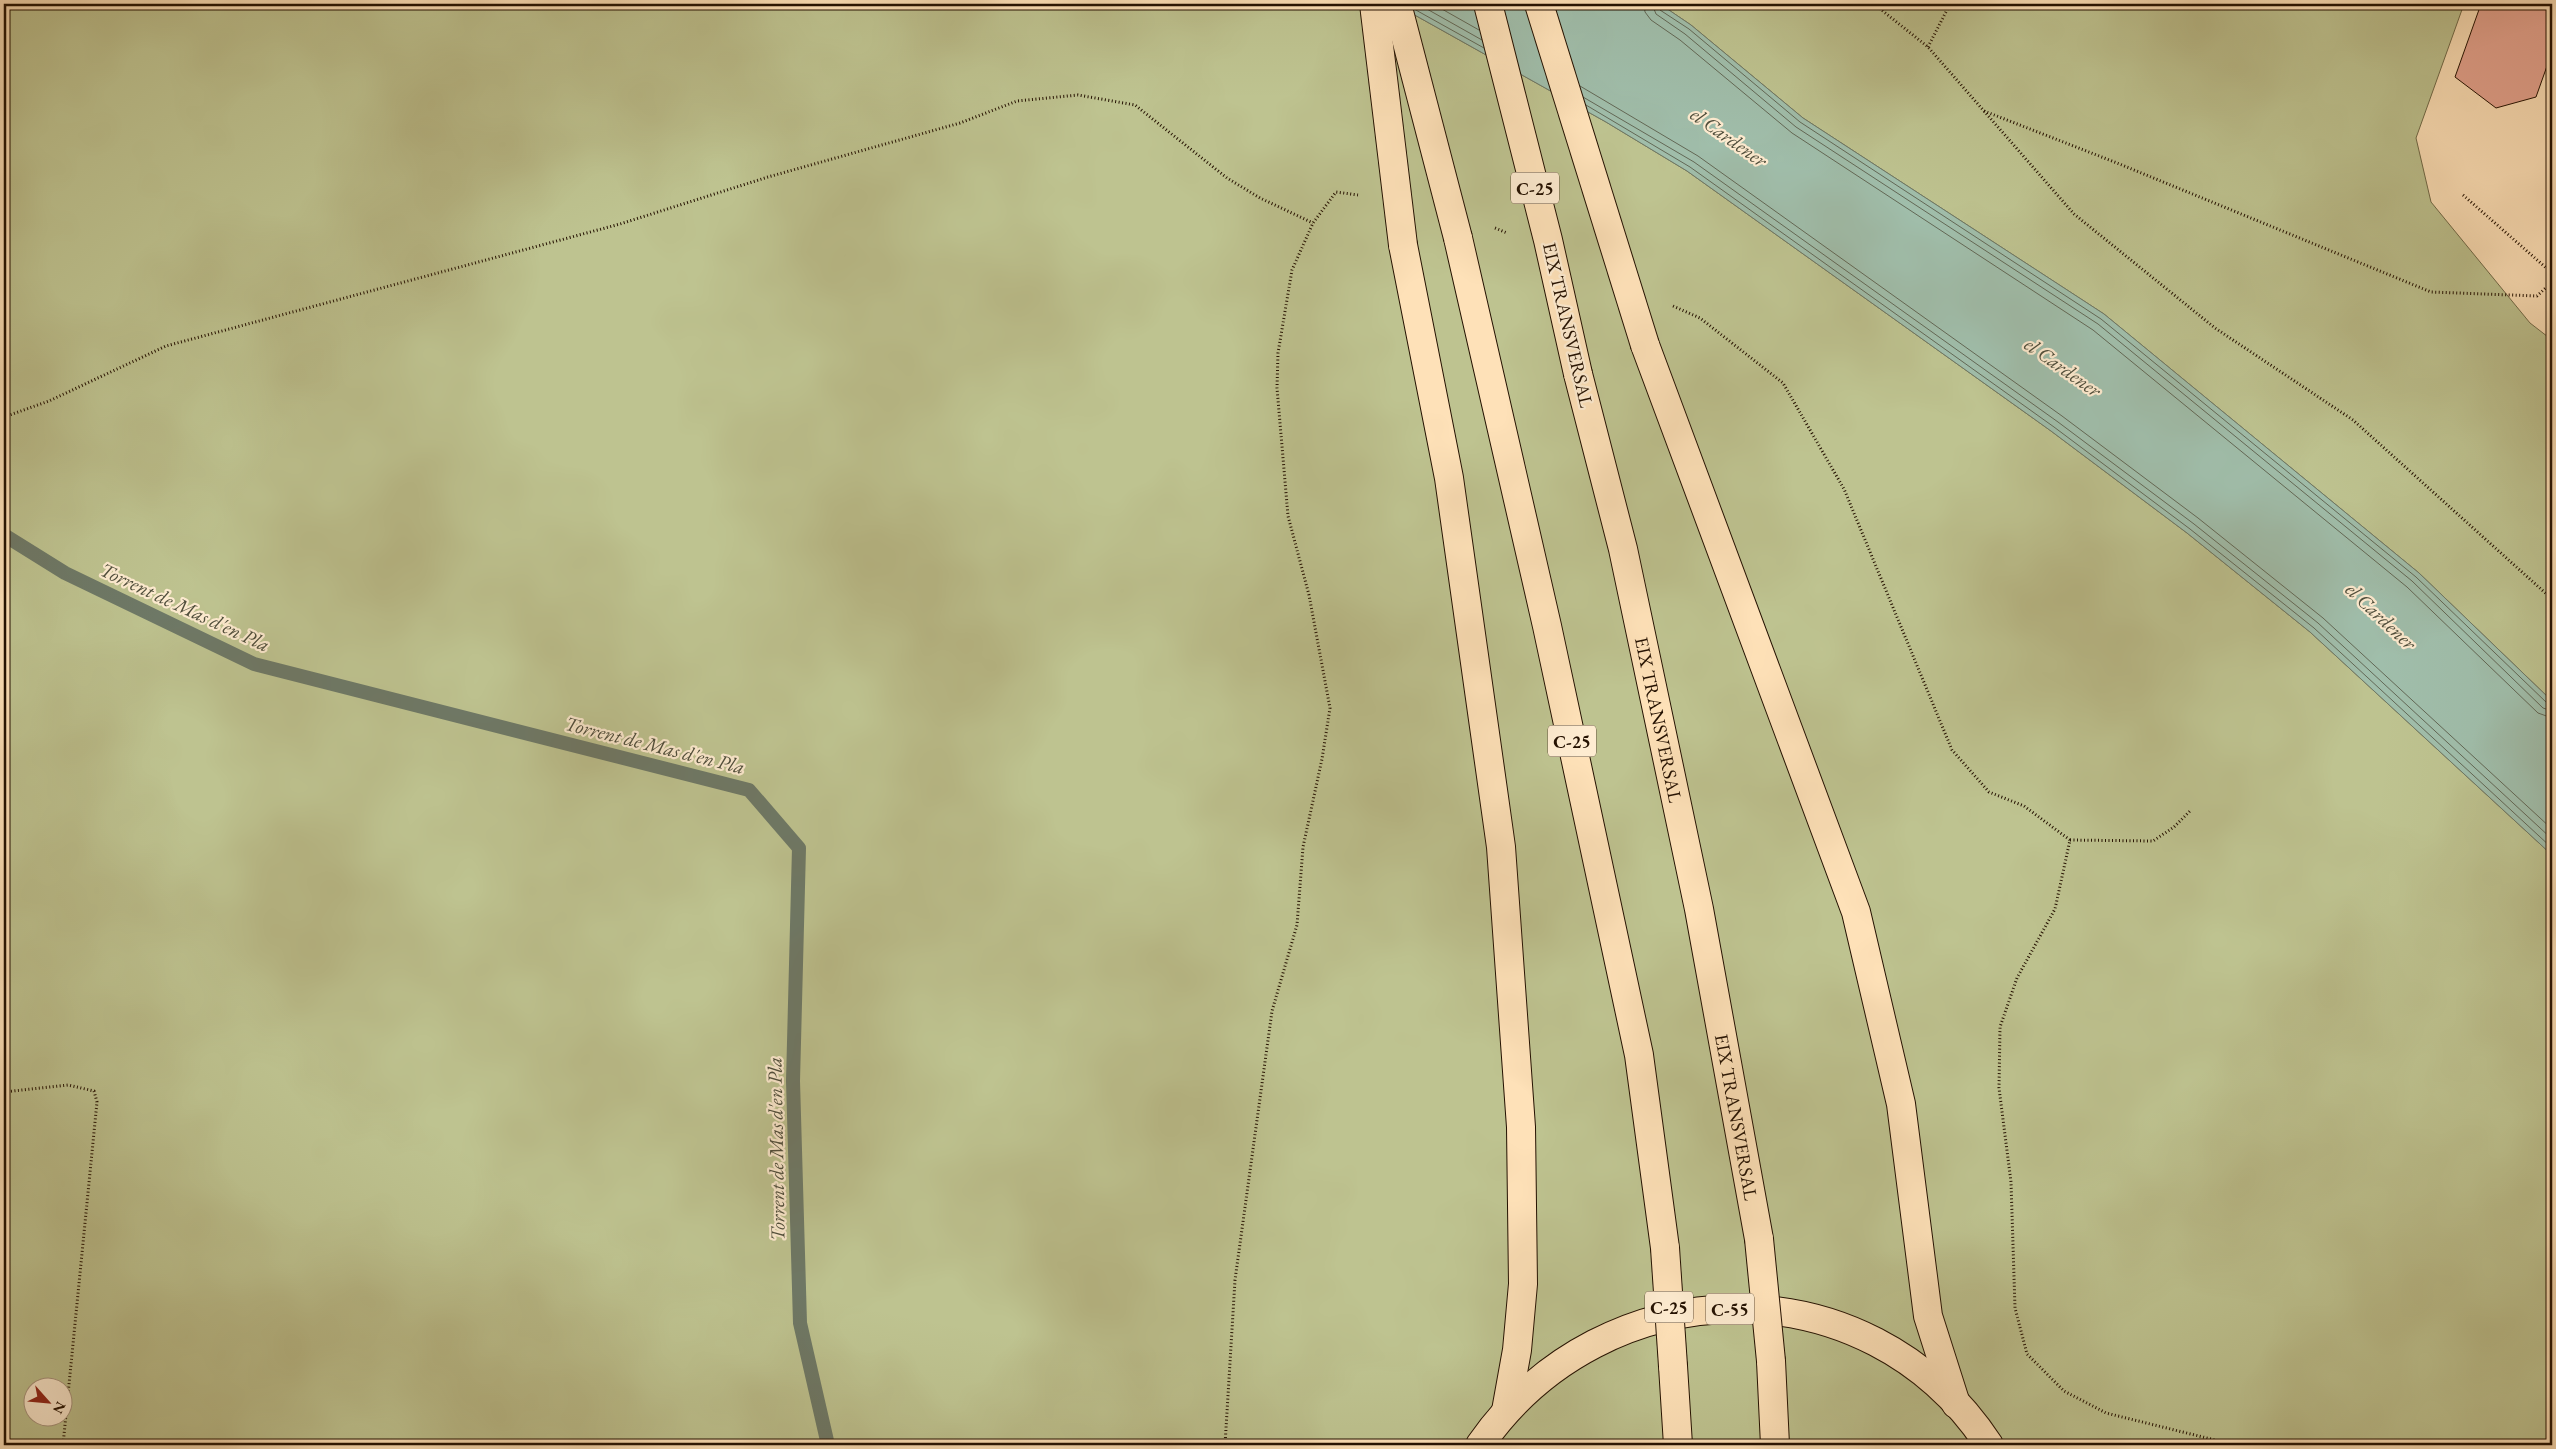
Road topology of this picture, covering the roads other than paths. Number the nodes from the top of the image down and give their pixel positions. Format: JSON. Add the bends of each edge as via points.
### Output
{"nodes":[{"id":1,"x":1374,"y":4,"type":"edge"},
{"id":2,"x":1397,"y":4,"type":"edge"},
{"id":3,"x":1488,"y":4,"type":"edge"},
{"id":4,"x":1539,"y":4,"type":"edge"},
{"id":5,"x":1956,"y":1404,"type":"junction"},
{"id":6,"x":1506,"y":1411,"type":"junction"},
{"id":7,"x":1480,"y":1445,"type":"edge"},
{"id":8,"x":1678,"y":1445,"type":"edge"},
{"id":9,"x":1775,"y":1445,"type":"edge"},
{"id":10,"x":1989,"y":1445,"type":"edge"}],
"edges":[{"from":1,"to":6,"type":"main road","bridge":true,"via":[[1402,245],[1449,478],[1501,847],[1521,1127],[1523,1284],[1517,1350]]},
{"from":2,"to":8,"type":"main road","number":"C-25","bridge":true,"via":[[1458,238],[1547,626],[1639,1055],[1664,1248]]},
{"from":3,"to":9,"type":"main road","name":"EIX TRANSVERSAL","number":"C-25","bridge":true,"via":[[1623,549],[1700,909],[1759,1239],[1771,1361]]},
{"from":4,"to":5,"type":"main road","bridge":true,"via":[[1645,344],[1856,912],[1901,1104],[1928,1316]]},
{"from":5,"to":6,"type":"main road","number":"C-55","via":[[1916,1368],[1853,1332],[1793,1314],[1730,1308],[1658,1318],[1607,1336],[1546,1374]]},
{"from":5,"to":10,"type":"main road","number":"C-55"},
{"from":6,"to":7,"type":"main road","number":"C-55"}]}
